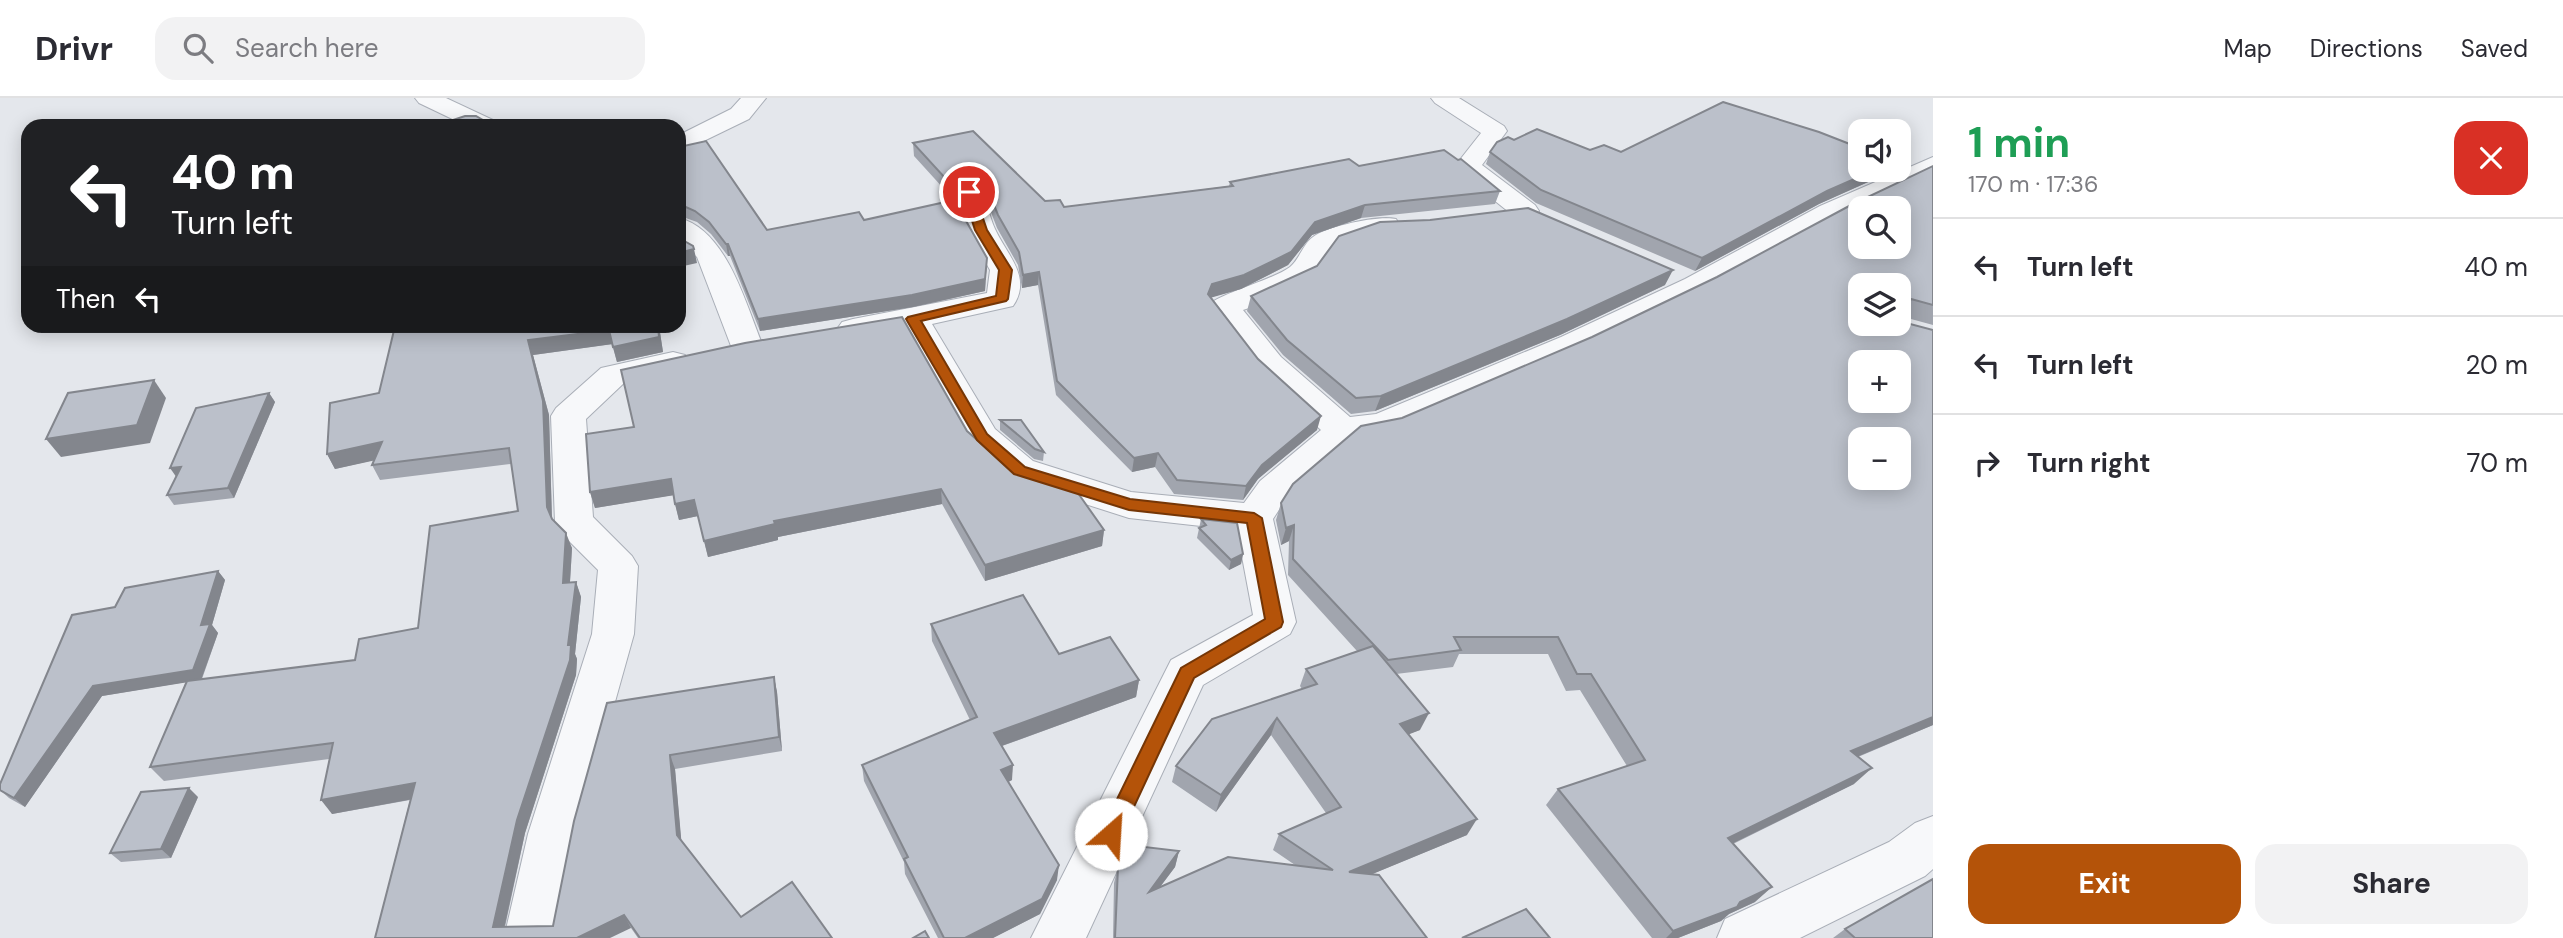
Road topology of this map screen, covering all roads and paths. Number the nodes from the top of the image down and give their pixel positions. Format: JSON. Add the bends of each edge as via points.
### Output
{"nodes":[{"id":1,"x":428,"y":98,"type":"edge"},
{"id":2,"x":754,"y":98,"type":"edge"},
{"id":3,"x":1443,"y":98,"type":"edge"},
{"id":4,"x":472,"y":119,"type":"edge"},
{"id":5,"x":686,"y":141,"type":"edge"},
{"id":6,"x":1933,"y":166,"type":"edge"},
{"id":7,"x":969,"y":192,"type":"dead end"},
{"id":8,"x":1488,"y":216,"type":"edge"},
{"id":9,"x":1412,"y":225,"type":"edge"},
{"id":10,"x":686,"y":232,"type":"edge"},
{"id":11,"x":1659,"y":269,"type":"edge"},
{"id":12,"x":1696,"y":285,"type":"junction"},
{"id":13,"x":913,"y":319,"type":"junction"},
{"id":14,"x":824,"y":334,"type":"edge"},
{"id":15,"x":785,"y":340,"type":"edge"},
{"id":16,"x":747,"y":346,"type":"junction"},
{"id":17,"x":1343,"y":430,"type":"junction"},
{"id":18,"x":1254,"y":518,"type":"junction"},
{"id":19,"x":1933,"y":839,"type":"edge"},
{"id":20,"x":531,"y":938,"type":"edge"},
{"id":21,"x":1058,"y":938,"type":"edge"},
{"id":22,"x":1744,"y":938,"type":"edge"}],
"edges":[{"from":1,"to":4,"type":"street"},
{"from":2,"to":5,"type":"street","via":[[740,114]]},
{"from":3,"to":8,"type":"street","via":[[1495,131],[1468,166],[1538,216]]},
{"from":6,"to":12,"type":"street","via":[[1830,212]]},
{"from":7,"to":13,"type":"street","via":[[981,230],[1005,270],[1002,299]]},
{"from":9,"to":17,"type":"street","via":[[1372,226],[1322,243],[1301,273],[1223,306],[1269,364]]},
{"from":10,"to":16,"type":"street","via":[[710,253]]},
{"from":11,"to":12,"type":"street"},
{"from":12,"to":17,"type":"street","via":[[1572,344],[1383,424]]},
{"from":13,"to":14,"type":"street"},
{"from":13,"to":18,"type":"street","via":[[982,437],[1020,470],[1129,505]]},
{"from":15,"to":16,"type":"street"},
{"from":16,"to":20,"type":"street","via":[[613,375],[568,416],[574,522],[618,566],[613,634],[553,834]]},
{"from":17,"to":18,"type":"street","via":[[1273,490]]},
{"from":18,"to":21,"type":"street","via":[[1275,622],[1188,673]]},
{"from":19,"to":22,"type":"street","via":[[1907,859]]}]}
